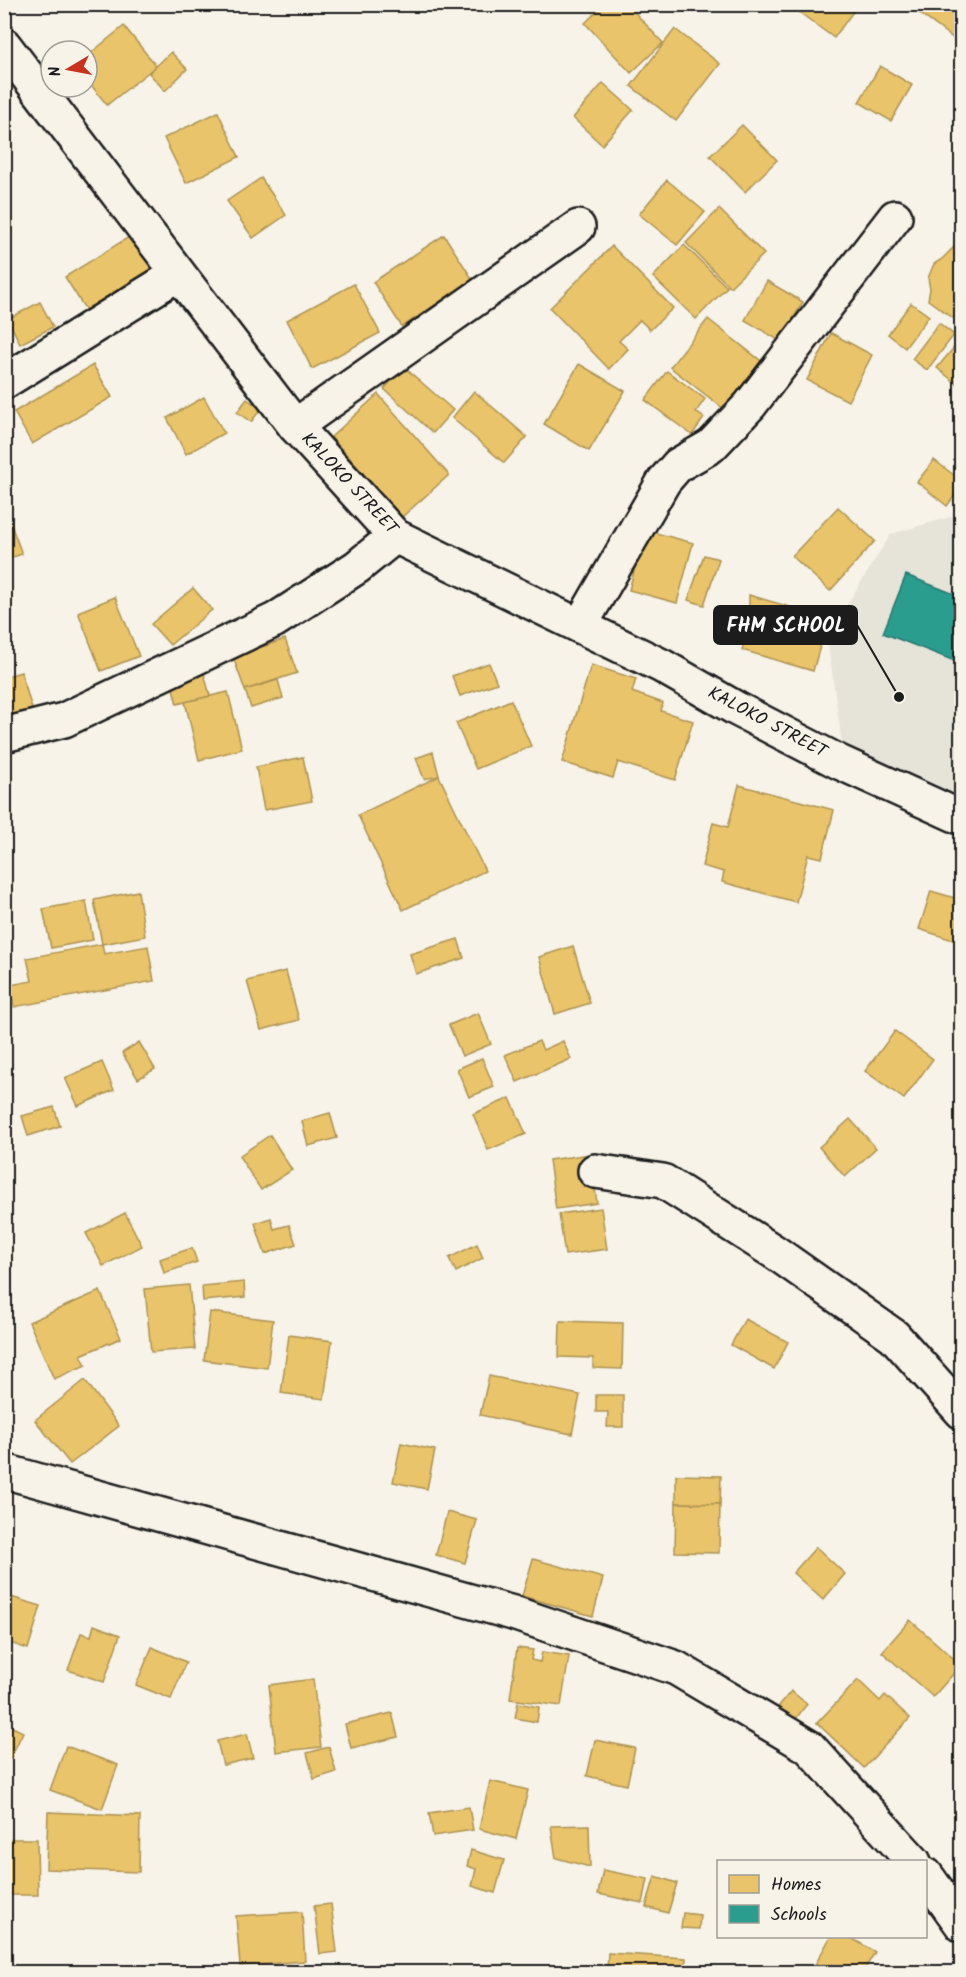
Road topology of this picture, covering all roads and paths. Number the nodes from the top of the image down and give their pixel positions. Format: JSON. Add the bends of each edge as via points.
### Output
{"nodes":[{"id":1,"x":4,"y":45,"type":"edge"},
{"id":2,"x":895,"y":217,"type":"dead end"},
{"id":3,"x":578,"y":227,"type":"dead end"},
{"id":4,"x":178,"y":274,"type":"junction"},
{"id":5,"x":4,"y":382,"type":"edge"},
{"id":6,"x":294,"y":426,"type":"junction"},
{"id":7,"x":395,"y":536,"type":"junction"},
{"id":8,"x":580,"y":627,"type":"junction"},
{"id":9,"x":4,"y":735,"type":"edge"},
{"id":10,"x":962,"y":818,"type":"edge"},
{"id":11,"x":595,"y":1171,"type":"dead end"},
{"id":12,"x":962,"y":1412,"type":"edge"},
{"id":13,"x":4,"y":1471,"type":"edge"},
{"id":14,"x":912,"y":1860,"type":"edge"},
{"id":15,"x":927,"y":1876,"type":"edge"},
{"id":16,"x":962,"y":1925,"type":"edge"}],
"edges":[{"from":1,"to":4,"type":"street","name":"KALOKO STREET"},
{"from":2,"to":8,"type":"street","via":[[750,405],[711,446],[678,465],[664,481]]},
{"from":3,"to":6,"type":"street"},
{"from":4,"to":5,"type":"street"},
{"from":4,"to":6,"type":"street","name":"KALOKO STREET"},
{"from":6,"to":7,"type":"street","name":"KALOKO STREET"},
{"from":7,"to":8,"type":"street","name":"KALOKO STREET"},
{"from":7,"to":9,"type":"street","via":[[357,567],[275,620],[64,720]]},
{"from":8,"to":10,"type":"street","name":"KALOKO STREET","via":[[662,666],[839,762]]},
{"from":11,"to":12,"type":"street","via":[[663,1181],[776,1253],[894,1336]]},
{"from":13,"to":14,"type":"street","via":[[513,1613],[676,1668],[809,1747]]},
{"from":15,"to":16,"type":"street"}]}
